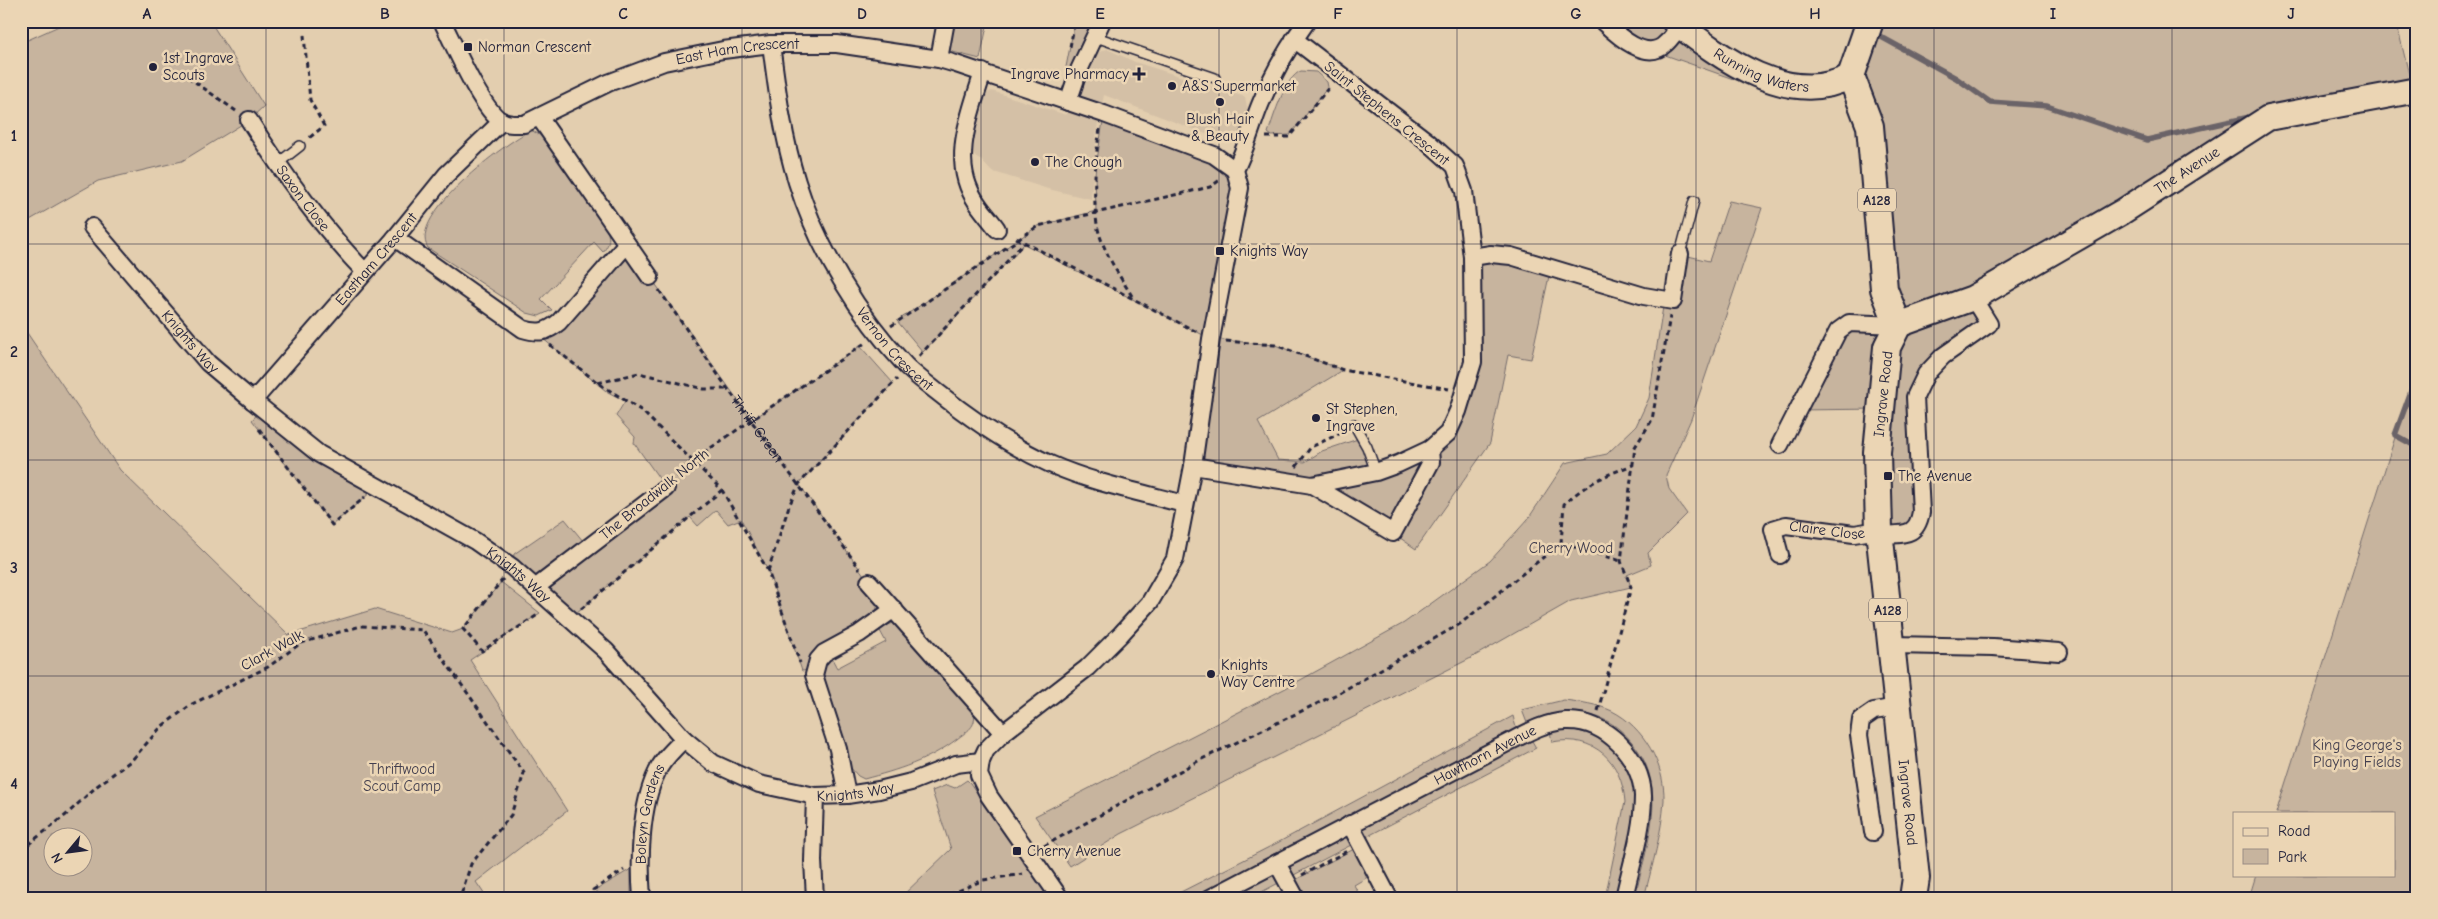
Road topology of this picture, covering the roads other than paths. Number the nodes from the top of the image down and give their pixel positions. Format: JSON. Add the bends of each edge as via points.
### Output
{"nodes":[{"id":1,"x":442,"y":21,"type":"edge"},
{"id":2,"x":946,"y":21,"type":"edge"},
{"id":3,"x":1307,"y":21,"type":"edge"},
{"id":4,"x":1602,"y":21,"type":"edge"},
{"id":5,"x":1870,"y":21,"type":"edge"},
{"id":6,"x":1677,"y":23,"type":"edge"},
{"id":7,"x":1099,"y":29,"type":"edge"},
{"id":8,"x":1294,"y":39,"type":"junction"},
{"id":9,"x":771,"y":44,"type":"junction"},
{"id":10,"x":939,"y":59,"type":"junction"},
{"id":11,"x":983,"y":72,"type":"junction"},
{"id":12,"x":1851,"y":76,"type":"junction"},
{"id":13,"x":1215,"y":78,"type":"dead end"},
{"id":14,"x":2417,"y":90,"type":"edge"},
{"id":15,"x":1068,"y":102,"type":"junction"},
{"id":16,"x":539,"y":117,"type":"junction"},
{"id":17,"x":249,"y":120,"type":"road end"},
{"id":18,"x":502,"y":121,"type":"junction"},
{"id":19,"x":300,"y":146,"type":"road end"},
{"id":20,"x":277,"y":164,"type":"junction"},
{"id":21,"x":1235,"y":170,"type":"junction"},
{"id":22,"x":1694,"y":201,"type":"dead end"},
{"id":23,"x":92,"y":227,"type":"dead end"},
{"id":24,"x":997,"y":229,"type":"dead end"},
{"id":25,"x":395,"y":238,"type":"junction"},
{"id":26,"x":626,"y":244,"type":"junction"},
{"id":27,"x":1680,"y":254,"type":"joint"},
{"id":28,"x":1472,"y":257,"type":"junction"},
{"id":29,"x":364,"y":271,"type":"junction"},
{"id":30,"x":650,"y":277,"type":"road end"},
{"id":31,"x":1973,"y":298,"type":"junction"},
{"id":32,"x":1898,"y":324,"type":"junction"},
{"id":33,"x":257,"y":405,"type":"junction"},
{"id":34,"x":1354,"y":424,"type":"road end"},
{"id":35,"x":1780,"y":445,"type":"dead end"},
{"id":36,"x":1430,"y":449,"type":"junction"},
{"id":37,"x":1193,"y":466,"type":"junction"},
{"id":38,"x":1376,"y":472,"type":"junction"},
{"id":39,"x":1312,"y":485,"type":"junction"},
{"id":40,"x":666,"y":488,"type":"road end"},
{"id":41,"x":1184,"y":504,"type":"junction"},
{"id":42,"x":1879,"y":532,"type":"junction"},
{"id":43,"x":1780,"y":555,"type":"dead end"},
{"id":44,"x":869,"y":582,"type":"road end"},
{"id":45,"x":534,"y":588,"type":"junction"},
{"id":46,"x":894,"y":609,"type":"junction"},
{"id":47,"x":1892,"y":645,"type":"junction"},
{"id":48,"x":2059,"y":652,"type":"dead end"},
{"id":49,"x":1897,"y":707,"type":"junction"},
{"id":50,"x":1003,"y":733,"type":"junction"},
{"id":51,"x":684,"y":739,"type":"junction"},
{"id":52,"x":981,"y":761,"type":"junction"},
{"id":53,"x":847,"y":795,"type":"junction"},
{"id":54,"x":815,"y":796,"type":"junction"},
{"id":55,"x":1350,"y":824,"type":"junction"},
{"id":56,"x":1873,"y":832,"type":"dead end"},
{"id":57,"x":1277,"y":863,"type":"junction"},
{"id":58,"x":642,"y":898,"type":"edge"},
{"id":59,"x":815,"y":898,"type":"edge"},
{"id":60,"x":1060,"y":898,"type":"edge"},
{"id":61,"x":1210,"y":898,"type":"edge"},
{"id":62,"x":1296,"y":898,"type":"edge"},
{"id":63,"x":1389,"y":898,"type":"edge"},
{"id":64,"x":1624,"y":898,"type":"edge"},
{"id":65,"x":1913,"y":898,"type":"edge"}],
"edges":[{"from":1,"to":18,"type":"street","via":[[489,109]]},
{"from":2,"to":10,"type":"street"},
{"from":3,"to":8,"type":"street"},
{"from":4,"to":6,"type":"street","name":"Running Waters","via":[[1620,38],[1636,47],[1651,50],[1664,46]]},
{"from":5,"to":12,"type":"main road"},
{"from":6,"to":12,"type":"street","name":"Running Waters","via":[[1742,68],[1790,86],[1824,87],[1838,84]]},
{"from":7,"to":13,"type":"lane"},
{"from":7,"to":15,"type":"street"},
{"from":8,"to":21,"type":"street","via":[[1272,79]]},
{"from":8,"to":28,"type":"street","name":"Saint Stephens Crescent","via":[[1455,166],[1464,191]]},
{"from":9,"to":10,"type":"street","name":"East Ham Crescent","via":[[837,44]]},
{"from":9,"to":16,"type":"street","name":"East Ham Crescent","via":[[664,62]]},
{"from":9,"to":41,"type":"street","name":"Vernon Crescent","via":[[779,100],[797,182],[820,238],[878,334],[908,368],[954,406],[1022,450],[1096,482]]},
{"from":10,"to":11,"type":"street","name":"East Ham Crescent"},
{"from":11,"to":15,"type":"street","name":"East Ham Crescent"},
{"from":11,"to":24,"type":"street","via":[[961,154],[964,176],[974,198]]},
{"from":12,"to":32,"type":"main road","number":"A128","via":[[1870,126],[1884,289]]},
{"from":14,"to":31,"type":"street","name":"The Avenue","via":[[2268,118],[2122,212]]},
{"from":15,"to":21,"type":"street","name":"East Ham Crescent","via":[[1214,155]]},
{"from":16,"to":18,"type":"street","name":"East Ham Crescent","via":[[524,124]]},
{"from":16,"to":26,"type":"street"},
{"from":17,"to":20,"type":"street","name":"Saxon Close"},
{"from":18,"to":25,"type":"street","name":"Eastham Crescent","via":[[446,175]]},
{"from":19,"to":20,"type":"lane"},
{"from":20,"to":29,"type":"street","name":"Saxon Close","via":[[332,238]]},
{"from":21,"to":37,"type":"street","via":[[1240,188]]},
{"from":22,"to":27,"type":"lane"},
{"from":23,"to":33,"type":"street","name":"Knights Way","via":[[208,363]]},
{"from":25,"to":26,"type":"street","via":[[523,329],[536,334],[546,332],[560,322]]},
{"from":25,"to":29,"type":"street","name":"Eastham Crescent"},
{"from":26,"to":30,"type":"street"},
{"from":27,"to":28,"type":"street","via":[[1673,301],[1644,296],[1511,256],[1491,254]]},
{"from":28,"to":36,"type":"street","name":"Saint Stephens Crescent","via":[[1473,362],[1448,432]]},
{"from":29,"to":33,"type":"street","name":"Eastham Crescent"},
{"from":31,"to":32,"type":"street","name":"The Avenue"},
{"from":31,"to":42,"type":"street","via":[[1989,324],[1943,356],[1926,374],[1915,397],[1918,526],[1911,532]]},
{"from":32,"to":35,"type":"street","via":[[1849,323],[1838,331]]},
{"from":32,"to":42,"type":"main road","name":"Ingrave Road","number":"A128","via":[[1887,347],[1877,452]]},
{"from":33,"to":45,"type":"street","name":"Knights Way","via":[[319,454],[475,541]]},
{"from":34,"to":38,"type":"lane"},
{"from":36,"to":38,"type":"street","name":"Saint Stephens Crescent"},
{"from":36,"to":39,"type":"street","name":"Saint Stephens Crescent","via":[[1431,462],[1393,533]]},
{"from":37,"to":39,"type":"street","name":"Saint Stephens Crescent"},
{"from":37,"to":41,"type":"street"},
{"from":38,"to":39,"type":"street","name":"Saint Stephens Crescent"},
{"from":40,"to":45,"type":"street","name":"The Broadwalk North"},
{"from":41,"to":50,"type":"street","via":[[1175,558],[1150,602],[1087,668]]},
{"from":42,"to":43,"type":"street","name":"Claire Close","via":[[1854,534],[1786,524],[1774,528]]},
{"from":42,"to":47,"type":"main road","name":"Ingrave Road","number":"A128"},
{"from":44,"to":46,"type":"street"},
{"from":45,"to":51,"type":"street","name":"Knights Way","via":[[606,651]]},
{"from":46,"to":50,"type":"street"},
{"from":46,"to":53,"type":"street","via":[[859,634],[824,653],[818,660],[814,675],[838,749]]},
{"from":47,"to":48,"type":"street"},
{"from":47,"to":49,"type":"main road","name":"Ingrave Road","number":"A128"},
{"from":49,"to":56,"type":"street","via":[[1874,711],[1861,720],[1859,735]]},
{"from":49,"to":65,"type":"main road","name":"Ingrave Road","number":"A128","via":[[1916,878]]},
{"from":50,"to":52,"type":"street","via":[[986,750]]},
{"from":51,"to":54,"type":"street","name":"Knights Way","via":[[713,763],[734,774],[759,784]]},
{"from":51,"to":58,"type":"street","name":"Boleyn Gardens","via":[[657,771],[652,786],[644,822]]},
{"from":52,"to":53,"type":"street","name":"Knights Way","via":[[956,764],[911,782]]},
{"from":52,"to":60,"type":"street","via":[[979,775],[989,796]]},
{"from":53,"to":54,"type":"street","name":"Knights Way"},
{"from":54,"to":59,"type":"street"},
{"from":55,"to":57,"type":"street","name":"Hawthorn Avenue"},
{"from":55,"to":63,"type":"street"},
{"from":55,"to":64,"type":"street","name":"Hawthorn Avenue","via":[[1540,726],[1567,721],[1594,726],[1609,734],[1629,755],[1641,782],[1641,814]]},
{"from":57,"to":61,"type":"street","name":"Hawthorn Avenue"},
{"from":57,"to":62,"type":"street"}]}
